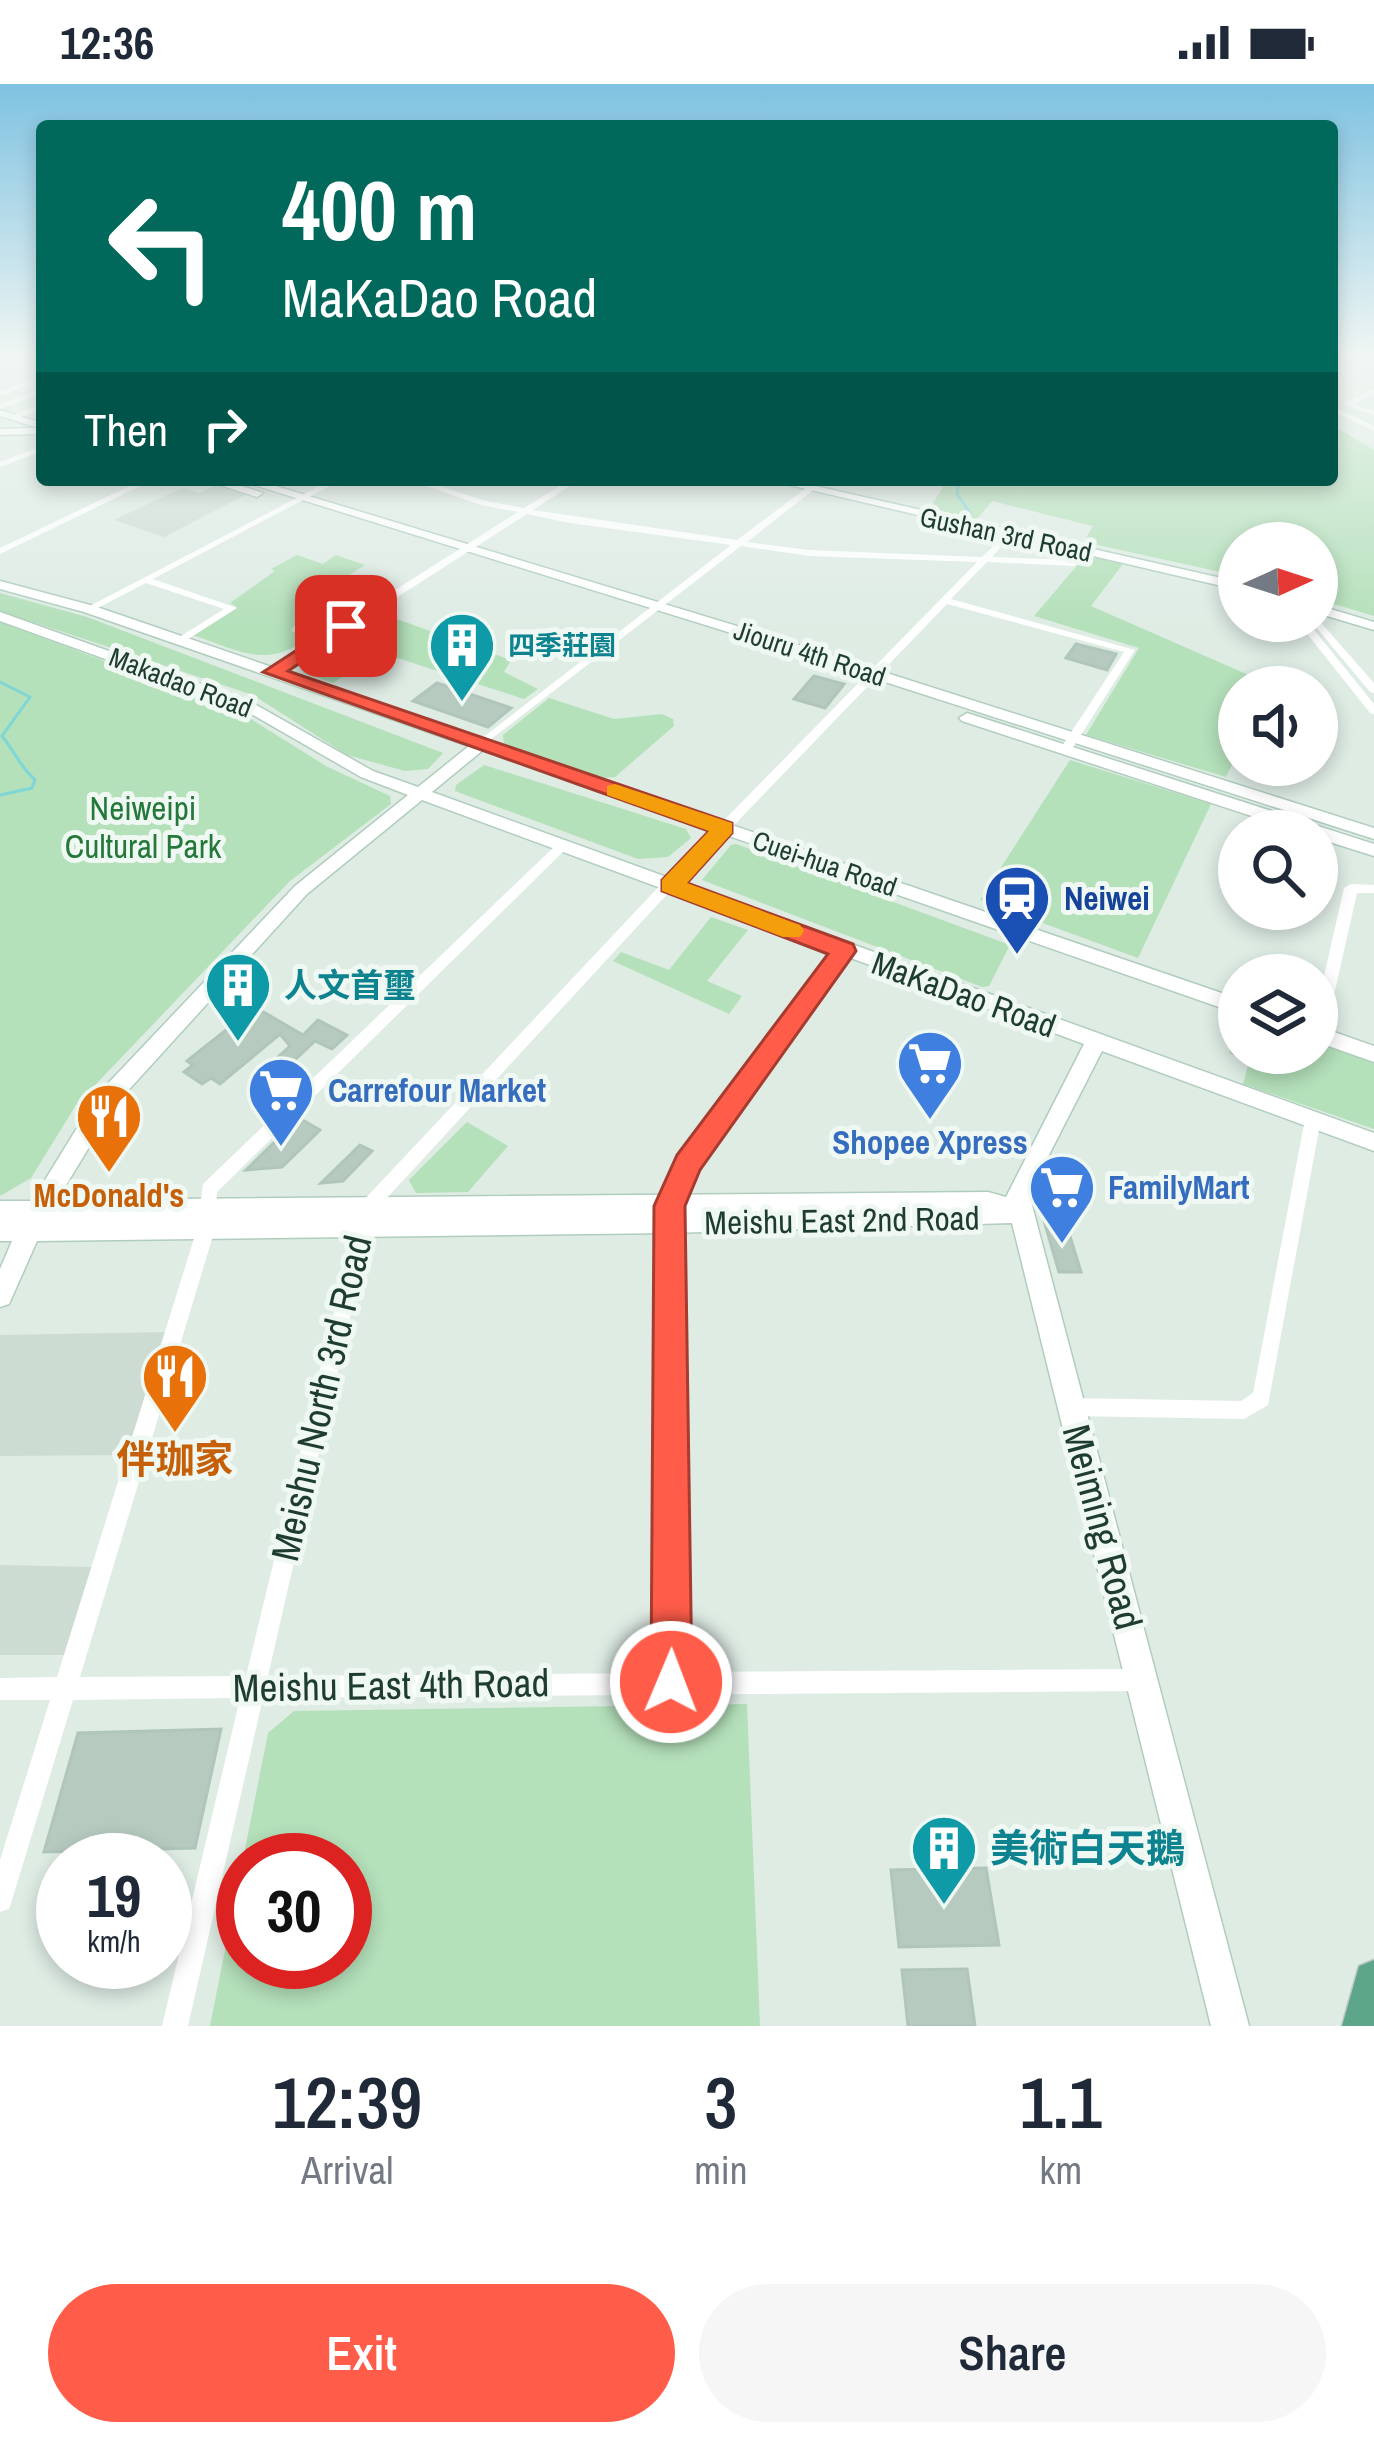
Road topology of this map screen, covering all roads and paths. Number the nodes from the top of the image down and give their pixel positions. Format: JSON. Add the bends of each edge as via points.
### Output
{"nodes":[{"id":1,"x":36,"y":450,"type":"edge"},
{"id":2,"x":0,"y":465,"type":"edge"},
{"id":3,"x":136,"y":486,"type":"edge"},
{"id":4,"x":236,"y":486,"type":"edge"},
{"id":5,"x":259,"y":486,"type":"edge"},
{"id":6,"x":326,"y":486,"type":"edge"},
{"id":7,"x":429,"y":486,"type":"edge"},
{"id":8,"x":566,"y":486,"type":"edge"},
{"id":9,"x":795,"y":486,"type":"edge"},
{"id":10,"x":809,"y":490,"type":"junction"},
{"id":11,"x":297,"y":501,"type":"junction"},
{"id":12,"x":526,"y":511,"type":"junction"},
{"id":13,"x":1009,"y":534,"type":"junction"},
{"id":14,"x":742,"y":541,"type":"junction"},
{"id":15,"x":0,"y":551,"type":"edge"},
{"id":16,"x":463,"y":551,"type":"junction"},
{"id":17,"x":984,"y":558,"type":"junction"},
{"id":18,"x":1074,"y":563,"type":"dead end"},
{"id":19,"x":146,"y":580,"type":"junction"},
{"id":20,"x":1218,"y":581,"type":"edge"},
{"id":21,"x":0,"y":585,"type":"edge"},
{"id":22,"x":943,"y":600,"type":"junction"},
{"id":23,"x":89,"y":609,"type":"junction"},
{"id":24,"x":652,"y":611,"type":"junction"},
{"id":25,"x":1338,"y":615,"type":"edge"},
{"id":26,"x":0,"y":616,"type":"edge"},
{"id":27,"x":1374,"y":626,"type":"edge"},
{"id":28,"x":178,"y":641,"type":"junction"},
{"id":29,"x":1319,"y":642,"type":"edge"},
{"id":30,"x":1334,"y":642,"type":"edge"},
{"id":31,"x":273,"y":672,"type":"junction"},
{"id":32,"x":867,"y":678,"type":"junction"},
{"id":33,"x":1374,"y":690,"type":"edge"},
{"id":34,"x":1374,"y":711,"type":"edge"},
{"id":35,"x":1070,"y":742,"type":"junction"},
{"id":36,"x":481,"y":744,"type":"junction"},
{"id":37,"x":421,"y":793,"type":"junction"},
{"id":38,"x":1258,"y":810,"type":"edge"},
{"id":39,"x":724,"y":828,"type":"junction"},
{"id":40,"x":1374,"y":834,"type":"edge"},
{"id":41,"x":1338,"y":838,"type":"edge"},
{"id":42,"x":562,"y":846,"type":"junction"},
{"id":43,"x":1374,"y":850,"type":"edge"},
{"id":44,"x":671,"y":885,"type":"junction"},
{"id":45,"x":1374,"y":889,"type":"edge"},
{"id":46,"x":844,"y":951,"type":"junction"},
{"id":47,"x":1336,"y":954,"type":"edge"},
{"id":48,"x":1218,"y":1000,"type":"edge"},
{"id":49,"x":1096,"y":1042,"type":"junction"},
{"id":50,"x":1338,"y":1042,"type":"edge"},
{"id":51,"x":1374,"y":1054,"type":"edge"},
{"id":52,"x":1313,"y":1119,"type":"junction"},
{"id":53,"x":1374,"y":1142,"type":"edge"},
{"id":54,"x":0,"y":1211,"type":"edge"},
{"id":55,"x":1021,"y":1211,"type":"junction"},
{"id":56,"x":669,"y":1215,"type":"junction"},
{"id":57,"x":363,"y":1218,"type":"junction"},
{"id":58,"x":206,"y":1220,"type":"junction"},
{"id":59,"x":33,"y":1221,"type":"junction"},
{"id":60,"x":0,"y":1231,"type":"edge"},
{"id":61,"x":0,"y":1296,"type":"edge"},
{"id":62,"x":1071,"y":1407,"type":"junction"},
{"id":63,"x":1143,"y":1680,"type":"junction"},
{"id":64,"x":671,"y":1682,"type":"junction"},
{"id":65,"x":252,"y":1687,"type":"junction"},
{"id":66,"x":0,"y":1689,"type":"edge"},
{"id":67,"x":67,"y":1689,"type":"junction"},
{"id":68,"x":0,"y":1900,"type":"edge"},
{"id":69,"x":1374,"y":1981,"type":"edge"},
{"id":70,"x":175,"y":2026,"type":"edge"},
{"id":71,"x":1230,"y":2026,"type":"edge"},
{"id":72,"x":1364,"y":2026,"type":"edge"}],
"edges":[{"from":1,"to":2,"type":"street"},
{"from":3,"to":15,"type":"street"},
{"from":4,"to":11,"type":"street","name":"Jiouru 4th Road"},
{"from":5,"to":11,"type":"street","name":"Jiouru 4th Road"},
{"from":6,"to":11,"type":"street"},
{"from":7,"to":12,"type":"street"},
{"from":8,"to":12,"type":"street"},
{"from":9,"to":10,"type":"street","name":"Gushan 3rd Road"},
{"from":10,"to":13,"type":"street","name":"Gushan 3rd Road"},
{"from":10,"to":14,"type":"street"},
{"from":11,"to":16,"type":"street","name":"Jiouru 4th Road"},
{"from":11,"to":19,"type":"street"},
{"from":12,"to":14,"type":"street"},
{"from":12,"to":16,"type":"street"},
{"from":13,"to":17,"type":"street","name":"Meishu North 3rd Road"},
{"from":13,"to":20,"type":"street","name":"Gushan 3rd Road"},
{"from":14,"to":17,"type":"street","via":[[825,555]]},
{"from":14,"to":24,"type":"street"},
{"from":16,"to":24,"type":"street","name":"Jiouru 4th Road"},
{"from":16,"to":31,"type":"street"},
{"from":17,"to":18,"type":"street"},
{"from":17,"to":22,"type":"street","name":"Meishu North 3rd Road"},
{"from":19,"to":23,"type":"street"},
{"from":19,"to":28,"type":"street","via":[[232,608]]},
{"from":21,"to":23,"type":"street","name":"Cuei-hua Road"},
{"from":22,"to":32,"type":"street","name":"Meishu North 3rd Road"},
{"from":22,"to":35,"type":"street","via":[[1130,650]]},
{"from":23,"to":28,"type":"street","name":"Cuei-hua Road"},
{"from":24,"to":32,"type":"street","name":"Jiouru 4th Road"},
{"from":24,"to":36,"type":"street"},
{"from":25,"to":27,"type":"street"},
{"from":26,"to":37,"type":"street","name":"Makadao Road","via":[[246,705],[331,757]]},
{"from":28,"to":31,"type":"street","name":"Cuei-hua Road"},
{"from":29,"to":34,"type":"street"},
{"from":30,"to":33,"type":"street"},
{"from":31,"to":36,"type":"street","name":"Cuei-hua Road"},
{"from":32,"to":35,"type":"street","name":"Jiouru 4th Road"},
{"from":32,"to":39,"type":"street","name":"Meishu North 3rd Road"},
{"from":35,"to":38,"type":"street","name":"Jiouru 4th Road"},
{"from":35,"to":40,"type":"street","name":"Jiouru 4th Road"},
{"from":36,"to":37,"type":"street"},
{"from":36,"to":39,"type":"street","name":"Cuei-hua Road"},
{"from":37,"to":42,"type":"street","name":"MaKaDao Road"},
{"from":37,"to":59,"type":"street","via":[[301,890],[146,1056],[84,1129]]},
{"from":39,"to":44,"type":"street","name":"Meishu North 3rd Road"},
{"from":39,"to":48,"type":"street","name":"Cuei-hua Road"},
{"from":41,"to":43,"type":"street","name":"Jiouru 4th Road"},
{"from":42,"to":44,"type":"street","name":"MaKaDao Road"},
{"from":42,"to":58,"type":"street","via":[[208,1189]]},
{"from":44,"to":46,"type":"street","name":"MaKaDao Road"},
{"from":44,"to":57,"type":"street","name":"Meishu North 3rd Road"},
{"from":45,"to":47,"type":"street","via":[[1351,888]]},
{"from":46,"to":49,"type":"street","name":"MaKaDao Road"},
{"from":46,"to":56,"type":"street","via":[[688,1164]]},
{"from":49,"to":52,"type":"street","name":"MaKaDao Road"},
{"from":49,"to":55,"type":"street","via":[[1017,1194]]},
{"from":50,"to":51,"type":"street"},
{"from":52,"to":53,"type":"street","name":"MaKaDao Road"},
{"from":52,"to":62,"type":"street","via":[[1261,1398],[1244,1410]]},
{"from":54,"to":59,"type":"street","name":"Meishu East 2nd Road"},
{"from":55,"to":56,"type":"street","name":"Meishu East 2nd Road"},
{"from":55,"to":62,"type":"street","name":"Meiming Road"},
{"from":56,"to":57,"type":"street","name":"Meishu East 2nd Road"},
{"from":56,"to":64,"type":"street"},
{"from":57,"to":58,"type":"street","name":"Meishu East 2nd Road"},
{"from":57,"to":65,"type":"street","name":"Meishu North 3rd Road"},
{"from":58,"to":59,"type":"street","name":"Meishu East 2nd Road"},
{"from":58,"to":67,"type":"street"},
{"from":59,"to":60,"type":"street","name":"Meishu East 2nd Road"},
{"from":59,"to":61,"type":"street"},
{"from":62,"to":63,"type":"street","name":"Meiming Road"},
{"from":63,"to":64,"type":"street","name":"Meishu East 4th Road"},
{"from":63,"to":71,"type":"street","name":"Meiming Road"},
{"from":64,"to":65,"type":"street","name":"Meishu East 4th Road"},
{"from":65,"to":67,"type":"street","name":"Meishu East 4th Road"},
{"from":65,"to":70,"type":"street","name":"Meishu North 3rd Road"},
{"from":66,"to":67,"type":"street","name":"Meishu East 4th Road"},
{"from":67,"to":68,"type":"street"},
{"from":69,"to":72,"type":"main road"}]}
